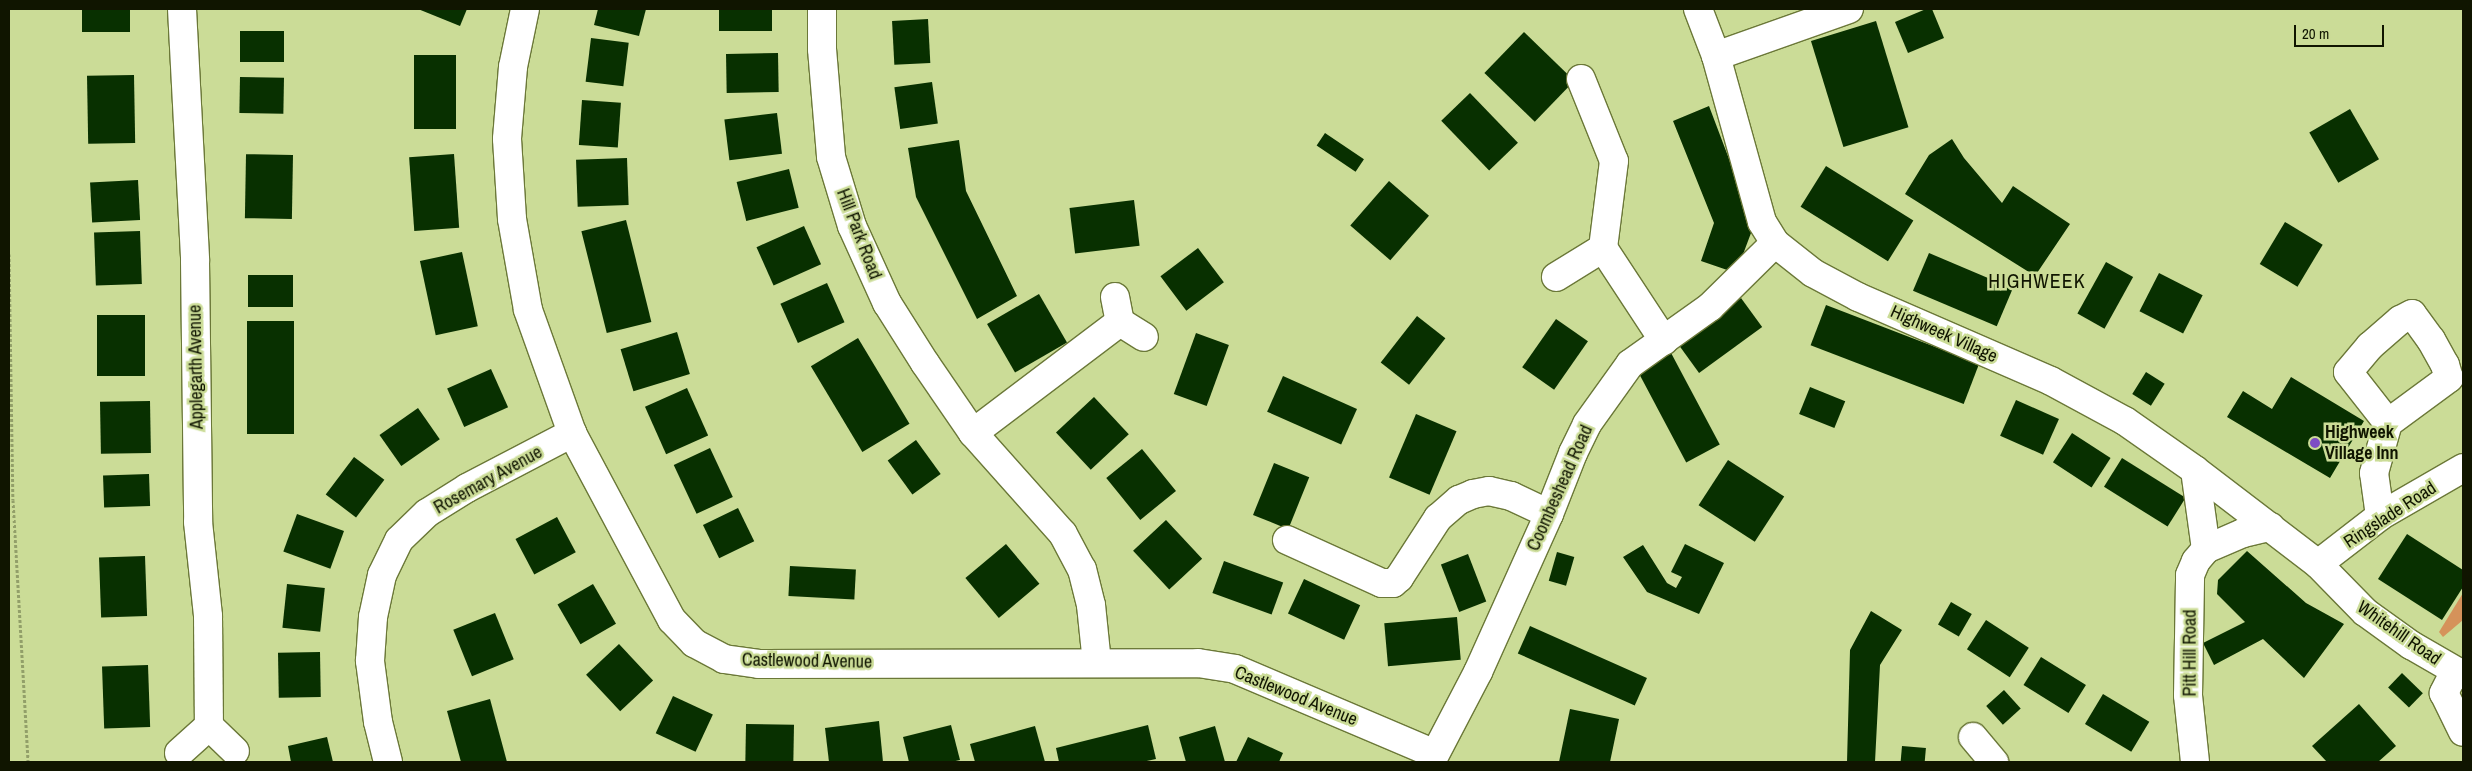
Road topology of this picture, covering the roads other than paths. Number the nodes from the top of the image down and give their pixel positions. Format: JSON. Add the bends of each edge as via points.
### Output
{"nodes":[{"id":1,"x":182,"y":9,"type":"edge"},
{"id":2,"x":525,"y":9,"type":"edge"},
{"id":3,"x":822,"y":9,"type":"edge"},
{"id":4,"x":1698,"y":9,"type":"edge"},
{"id":5,"x":1849,"y":9,"type":"edge"},
{"id":6,"x":1716,"y":56,"type":"junction"},
{"id":7,"x":1581,"y":79,"type":"dead end"},
{"id":8,"x":1775,"y":244,"type":"junction"},
{"id":9,"x":1603,"y":248,"type":"junction"},
{"id":10,"x":1556,"y":277,"type":"dead end"},
{"id":11,"x":1144,"y":337,"type":"dead end"},
{"id":12,"x":1664,"y":341,"type":"junction"},
{"id":13,"x":2388,"y":423,"type":"dead end"},
{"id":14,"x":572,"y":433,"type":"junction"},
{"id":15,"x":974,"y":433,"type":"junction"},
{"id":16,"x":2463,"y":468,"type":"edge"},
{"id":17,"x":2195,"y":470,"type":"junction"},
{"id":18,"x":1549,"y":514,"type":"junction"},
{"id":19,"x":2380,"y":516,"type":"junction"},
{"id":20,"x":2270,"y":527,"type":"junction"},
{"id":21,"x":1287,"y":540,"type":"dead end"},
{"id":22,"x":2206,"y":549,"type":"junction"},
{"id":23,"x":2318,"y":564,"type":"junction"},
{"id":24,"x":1097,"y":663,"type":"junction"},
{"id":25,"x":2459,"y":673,"type":"edge"},
{"id":26,"x":209,"y":726,"type":"junction"},
{"id":27,"x":2463,"y":732,"type":"edge"},
{"id":28,"x":1974,"y":738,"type":"dead end"},
{"id":29,"x":235,"y":751,"type":"dead end"},
{"id":30,"x":179,"y":753,"type":"dead end"},
{"id":31,"x":1433,"y":758,"type":"edge"},
{"id":32,"x":388,"y":762,"type":"edge"},
{"id":33,"x":1994,"y":762,"type":"edge"},
{"id":34,"x":2195,"y":762,"type":"edge"}],
"edges":[{"from":1,"to":26,"type":"street","name":"Applegarth Avenue","via":[[195,261],[198,522],[208,616]]},
{"from":2,"to":14,"type":"street","name":"Castlewood Avenue","via":[[513,67],[507,139],[512,219],[528,310]]},
{"from":3,"to":15,"type":"street","name":"Hill Park Road","via":[[831,157],[852,226],[887,303]]},
{"from":4,"to":6,"type":"street","name":"Highweek Village"},
{"from":5,"to":6,"type":"street"},
{"from":6,"to":8,"type":"street","name":"Highweek Village","via":[[1762,222]]},
{"from":7,"to":9,"type":"street","via":[[1614,161]]},
{"from":8,"to":12,"type":"street","name":"Coombeshead Road","via":[[1710,307]]},
{"from":8,"to":17,"type":"street","name":"Highweek Village","via":[[1813,273],[1858,296],[2051,381],[2125,421]]},
{"from":9,"to":10,"type":"street"},
{"from":9,"to":12,"type":"street"},
{"from":11,"to":15,"type":"street","via":[[1118,309]]},
{"from":12,"to":18,"type":"street","name":"Coombeshead Road","via":[[1630,364],[1587,424],[1572,453]]},
{"from":13,"to":19,"type":"street","via":[[2374,473]]},
{"from":14,"to":24,"type":"street","name":"Castlewood Avenue","via":[[672,620],[694,644],[724,659],[759,664]]},
{"from":14,"to":32,"type":"street","name":"Rosemary Avenue","via":[[467,488],[427,513],[400,540],[382,575],[373,617],[370,661],[378,722]]},
{"from":15,"to":24,"type":"street","name":"Hill Park Road","via":[[1063,534],[1082,569],[1091,605]]},
{"from":16,"to":19,"type":"street","name":"Ringslade Road"},
{"from":17,"to":20,"type":"street","name":"Highweek Village"},
{"from":17,"to":22,"type":"street"},
{"from":18,"to":21,"type":"street","via":[[1511,496],[1489,491],[1459,500],[1438,518],[1400,578],[1393,583],[1382,584]]},
{"from":18,"to":31,"type":"street","name":"Coombeshead Road","via":[[1478,672]]},
{"from":19,"to":23,"type":"street","name":"Ringslade Road"},
{"from":20,"to":22,"type":"street","via":[[2243,533]]},
{"from":20,"to":23,"type":"street","name":"Highweek Village"},
{"from":22,"to":34,"type":"street","name":"Pitt Hill Road","via":[[2190,575],[2188,695]]},
{"from":23,"to":25,"type":"street","name":"Whitehill Road","via":[[2365,612],[2411,646]]},
{"from":24,"to":31,"type":"street","name":"Castlewood Avenue","via":[[1198,663],[1235,669]]},
{"from":25,"to":27,"type":"street","via":[[2444,693]]},
{"from":26,"to":29,"type":"street"},
{"from":26,"to":30,"type":"street"},
{"from":28,"to":33,"type":"street"}]}
